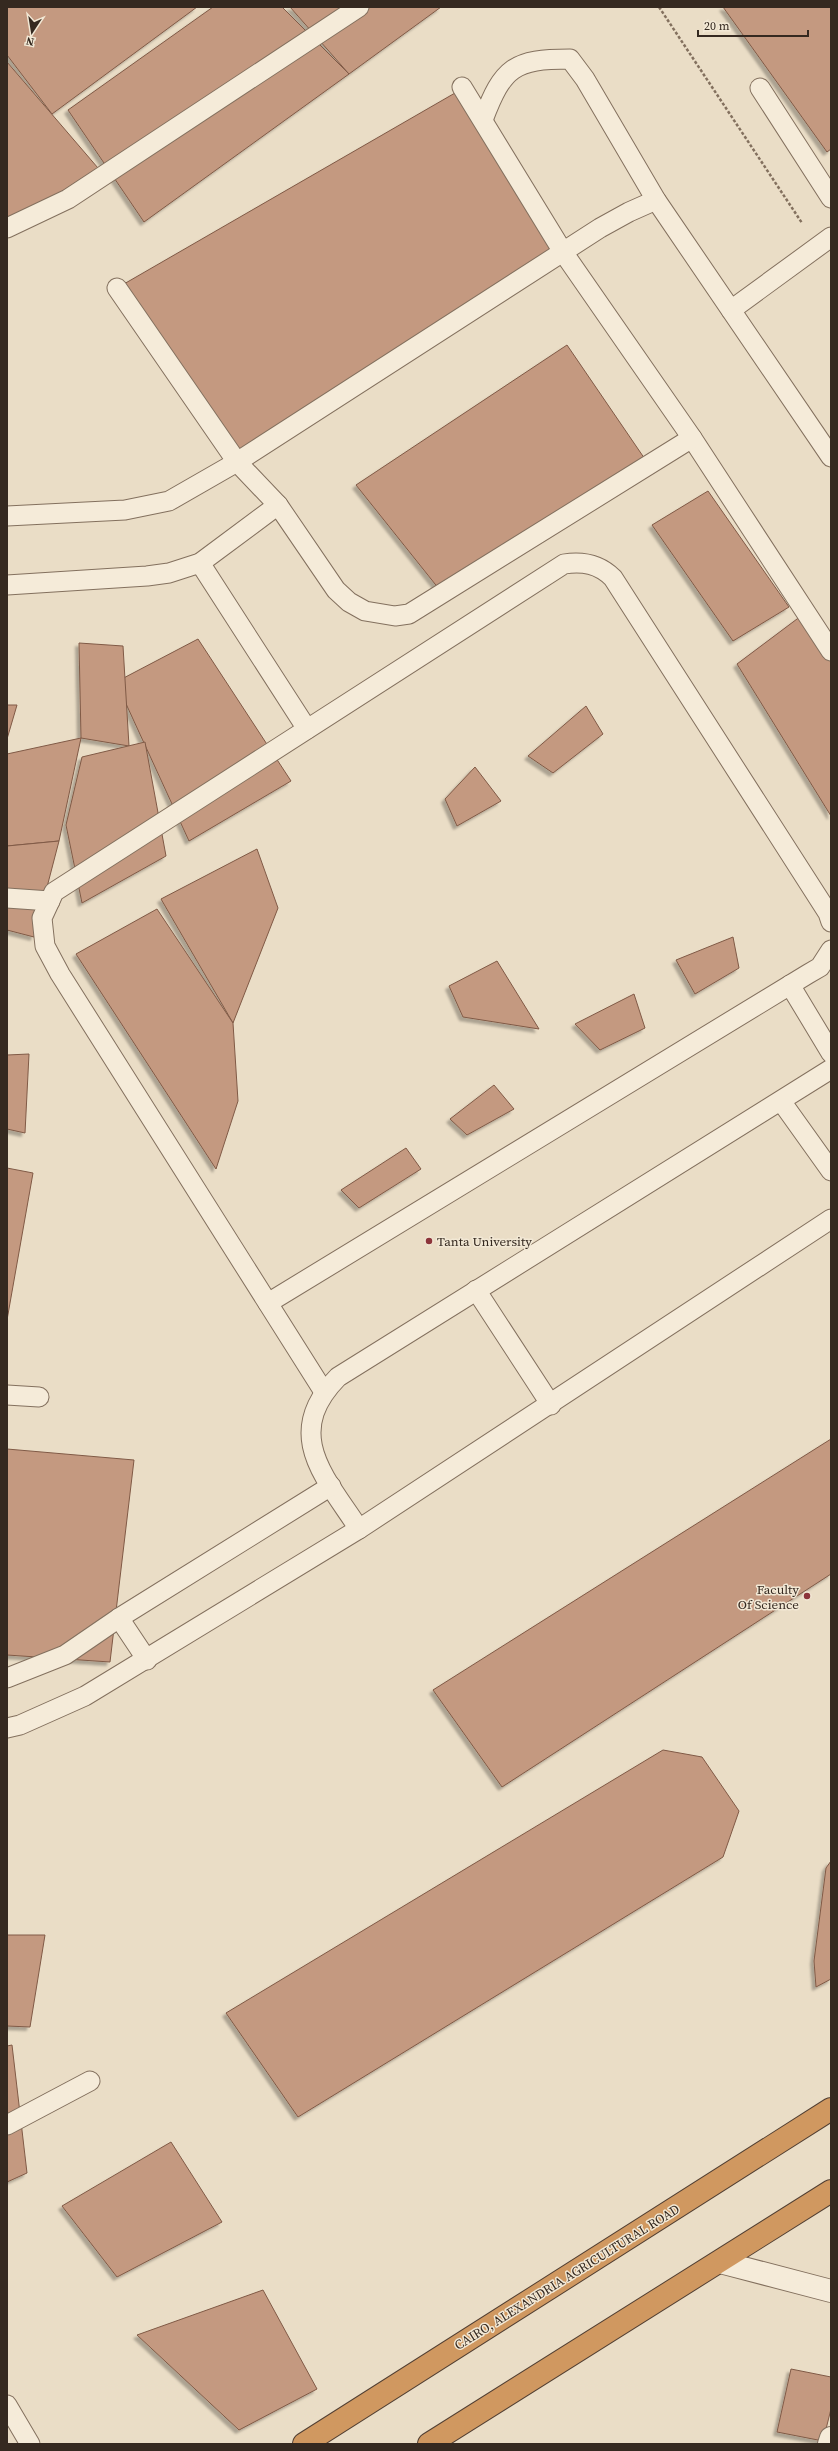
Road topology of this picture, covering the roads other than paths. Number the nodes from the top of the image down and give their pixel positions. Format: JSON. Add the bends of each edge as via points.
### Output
{"nodes":[{"id":1,"x":359,"y":7,"type":"edge"},
{"id":2,"x":462,"y":87,"type":"dead end"},
{"id":3,"x":760,"y":88,"type":"dead end"},
{"id":4,"x":483,"y":120,"type":"junction"},
{"id":5,"x":831,"y":198,"type":"edge"},
{"id":6,"x":656,"y":200,"type":"junction"},
{"id":7,"x":7,"y":228,"type":"edge"},
{"id":8,"x":824,"y":242,"type":"edge"},
{"id":9,"x":563,"y":252,"type":"junction"},
{"id":10,"x":117,"y":288,"type":"dead end"},
{"id":11,"x":731,"y":310,"type":"junction"},
{"id":12,"x":692,"y":438,"type":"junction"},
{"id":13,"x":831,"y":457,"type":"edge"},
{"id":14,"x":237,"y":462,"type":"junction"},
{"id":15,"x":278,"y":505,"type":"junction"},
{"id":16,"x":7,"y":516,"type":"edge"},
{"id":17,"x":200,"y":563,"type":"junction"},
{"id":18,"x":7,"y":586,"type":"edge"},
{"id":19,"x":831,"y":650,"type":"edge"},
{"id":20,"x":307,"y":729,"type":"junction"},
{"id":21,"x":7,"y":898,"type":"edge"},
{"id":22,"x":50,"y":901,"type":"junction"},
{"id":23,"x":831,"y":922,"type":"edge"},
{"id":24,"x":831,"y":950,"type":"edge"},
{"id":25,"x":790,"y":985,"type":"junction"},
{"id":26,"x":831,"y":1053,"type":"edge"},
{"id":27,"x":831,"y":1070,"type":"edge"},
{"id":28,"x":780,"y":1101,"type":"junction"},
{"id":29,"x":831,"y":1171,"type":"edge"},
{"id":30,"x":831,"y":1219,"type":"edge"},
{"id":31,"x":476,"y":1290,"type":"junction"},
{"id":32,"x":268,"y":1304,"type":"junction"},
{"id":33,"x":324,"y":1392,"type":"junction"},
{"id":34,"x":7,"y":1395,"type":"edge"},
{"id":35,"x":39,"y":1397,"type":"dead end"},
{"id":36,"x":551,"y":1405,"type":"junction"},
{"id":37,"x":331,"y":1486,"type":"junction"},
{"id":38,"x":359,"y":1529,"type":"junction"},
{"id":39,"x":119,"y":1618,"type":"junction"},
{"id":40,"x":147,"y":1660,"type":"junction"},
{"id":41,"x":7,"y":1678,"type":"edge"},
{"id":42,"x":7,"y":1728,"type":"edge"},
{"id":43,"x":90,"y":2081,"type":"dead end"},
{"id":44,"x":831,"y":2109,"type":"edge"},
{"id":45,"x":7,"y":2125,"type":"edge"},
{"id":46,"x":831,"y":2191,"type":"edge"},
{"id":47,"x":720,"y":2262,"type":"junction"},
{"id":48,"x":831,"y":2291,"type":"edge"},
{"id":49,"x":7,"y":2405,"type":"edge"},
{"id":50,"x":831,"y":2438,"type":"edge"},
{"id":51,"x":30,"y":2444,"type":"edge"},
{"id":52,"x":304,"y":2444,"type":"edge"},
{"id":53,"x":429,"y":2444,"type":"edge"},
{"id":54,"x":829,"y":2444,"type":"edge"}],
"edges":[{"from":1,"to":7,"type":"lane","via":[[68,199]]},
{"from":2,"to":4,"type":"lane"},
{"from":3,"to":5,"type":"lane"},
{"from":4,"to":6,"type":"lane","via":[[490,101],[511,69],[537,59],[570,59],[586,79]]},
{"from":4,"to":9,"type":"lane"},
{"from":6,"to":9,"type":"lane","via":[[629,212]]},
{"from":6,"to":11,"type":"lane"},
{"from":8,"to":11,"type":"lane"},
{"from":9,"to":12,"type":"lane"},
{"from":9,"to":14,"type":"lane"},
{"from":10,"to":14,"type":"lane"},
{"from":11,"to":13,"type":"lane"},
{"from":12,"to":15,"type":"lane","via":[[409,614],[395,616],[365,612],[349,602],[336,590]]},
{"from":12,"to":19,"type":"lane"},
{"from":14,"to":15,"type":"lane"},
{"from":14,"to":16,"type":"lane","via":[[169,501],[147,507]]},
{"from":15,"to":17,"type":"lane"},
{"from":17,"to":18,"type":"lane","via":[[147,576]]},
{"from":17,"to":20,"type":"lane"},
{"from":20,"to":22,"type":"lane","via":[[77,876],[54,892]]},
{"from":20,"to":23,"type":"lane","via":[[564,564],[576,562],[598,567],[613,578],[828,913]]},
{"from":21,"to":22,"type":"lane"},
{"from":22,"to":32,"type":"lane","via":[[42,918],[45,946],[60,974]]},
{"from":24,"to":25,"type":"lane","via":[[820,967]]},
{"from":25,"to":26,"type":"lane"},
{"from":25,"to":32,"type":"lane"},
{"from":27,"to":28,"type":"lane"},
{"from":28,"to":29,"type":"lane"},
{"from":28,"to":31,"type":"lane"},
{"from":30,"to":36,"type":"lane"},
{"from":31,"to":33,"type":"lane","via":[[338,1378]]},
{"from":31,"to":36,"type":"lane"},
{"from":32,"to":33,"type":"lane"},
{"from":33,"to":37,"type":"lane","via":[[314,1409],[310,1428],[312,1448],[319,1467]]},
{"from":34,"to":35,"type":"lane"},
{"from":36,"to":38,"type":"lane"},
{"from":37,"to":38,"type":"lane"},
{"from":37,"to":39,"type":"lane"},
{"from":38,"to":40,"type":"lane"},
{"from":39,"to":40,"type":"lane"},
{"from":39,"to":41,"type":"lane","via":[[65,1655]]},
{"from":40,"to":42,"type":"lane","via":[[63,1707]]},
{"from":43,"to":45,"type":"lane"},
{"from":44,"to":52,"type":"highway","name":"CAIRO, ALEXANDRIA AGRICULTURAL ROAD"},
{"from":46,"to":47,"type":"highway"},
{"from":47,"to":48,"type":"street"},
{"from":47,"to":53,"type":"highway"},
{"from":49,"to":51,"type":"lane"},
{"from":50,"to":54,"type":"street"}]}
